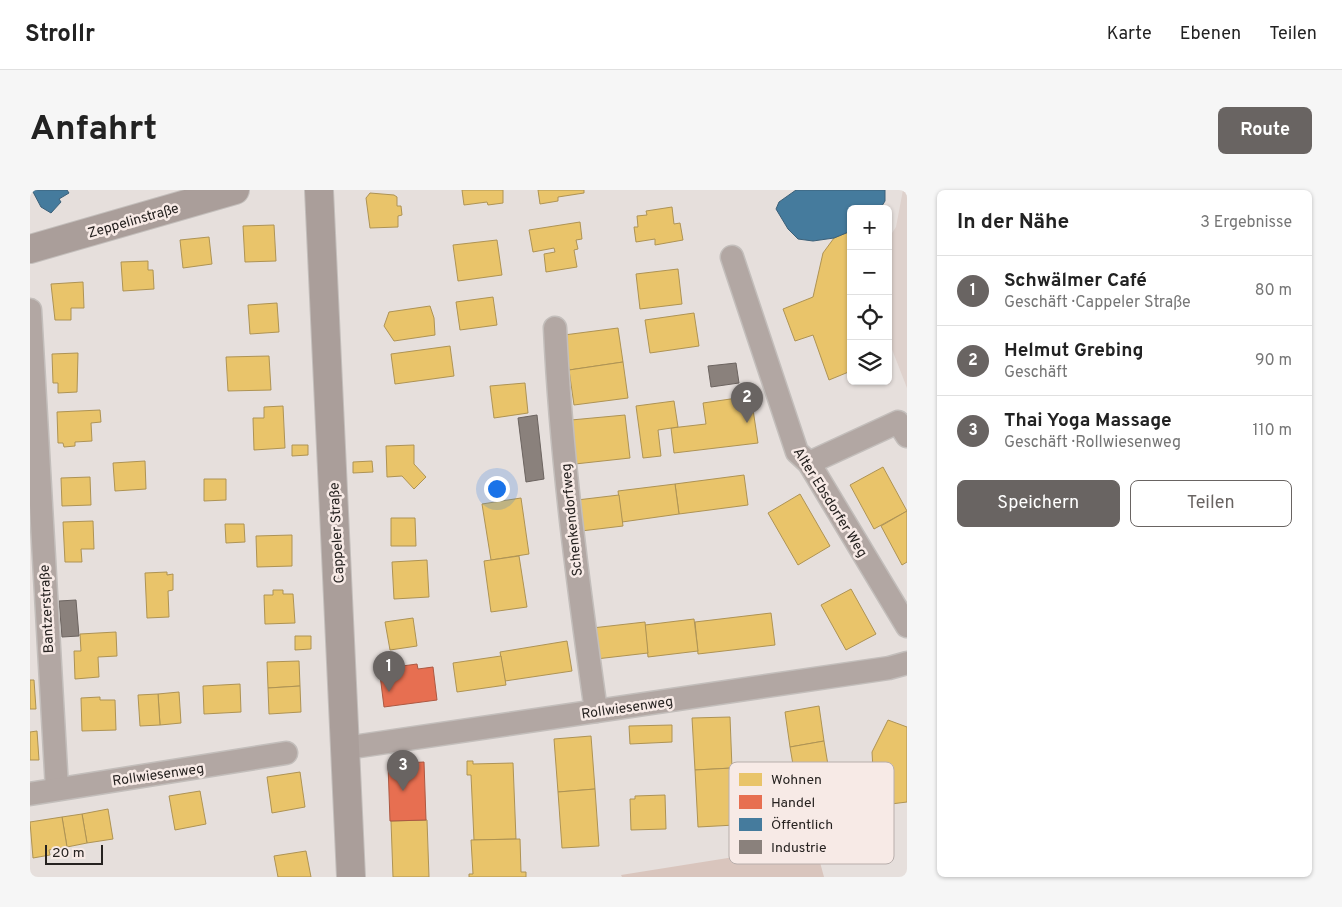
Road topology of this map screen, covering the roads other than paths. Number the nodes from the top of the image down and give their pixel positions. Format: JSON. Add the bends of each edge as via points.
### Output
{"nodes":[{"id":1,"x":235,"y":190,"type":"edge"},
{"id":2,"x":320,"y":190,"type":"edge"},
{"id":3,"x":30,"y":249,"type":"edge"},
{"id":4,"x":732,"y":257,"type":"dead end"},
{"id":5,"x":30,"y":310,"type":"edge"},
{"id":6,"x":555,"y":328,"type":"dead end"},
{"id":7,"x":907,"y":436,"type":"edge"},
{"id":8,"x":809,"y":463,"type":"junction"},
{"id":9,"x":36,"y":529,"type":"edge"},
{"id":10,"x":907,"y":626,"type":"edge"},
{"id":11,"x":907,"y":663,"type":"edge"},
{"id":12,"x":596,"y":711,"type":"junction"},
{"id":13,"x":346,"y":748,"type":"junction"},
{"id":14,"x":286,"y":753,"type":"dead end"},
{"id":15,"x":57,"y":789,"type":"junction"},
{"id":16,"x":30,"y":794,"type":"edge"},
{"id":17,"x":351,"y":877,"type":"edge"}],
"edges":[{"from":1,"to":3,"type":"main road","name":"Zeppelinstraße"},
{"from":2,"to":13,"type":"main road","name":"Cappeler Straße"},
{"from":4,"to":8,"type":"street","name":"Alter Ebsdorfer Weg","via":[[798,452]]},
{"from":5,"to":9,"type":"street","name":"Bantzerstraße"},
{"from":6,"to":12,"type":"street","name":"Schenkendorfweg","via":[[559,410]]},
{"from":7,"to":8,"type":"street","via":[[898,422]]},
{"from":8,"to":10,"type":"street","name":"Alter Ebsdorfer Weg"},
{"from":9,"to":15,"type":"street","name":"Bantzerstraße"},
{"from":11,"to":12,"type":"street","name":"Rollwiesenweg"},
{"from":12,"to":13,"type":"street","name":"Rollwiesenweg"},
{"from":13,"to":17,"type":"main road","name":"Cappeler Straße"},
{"from":14,"to":15,"type":"street","name":"Rollwiesenweg"},
{"from":15,"to":16,"type":"street","name":"Rollwiesenweg"}]}
